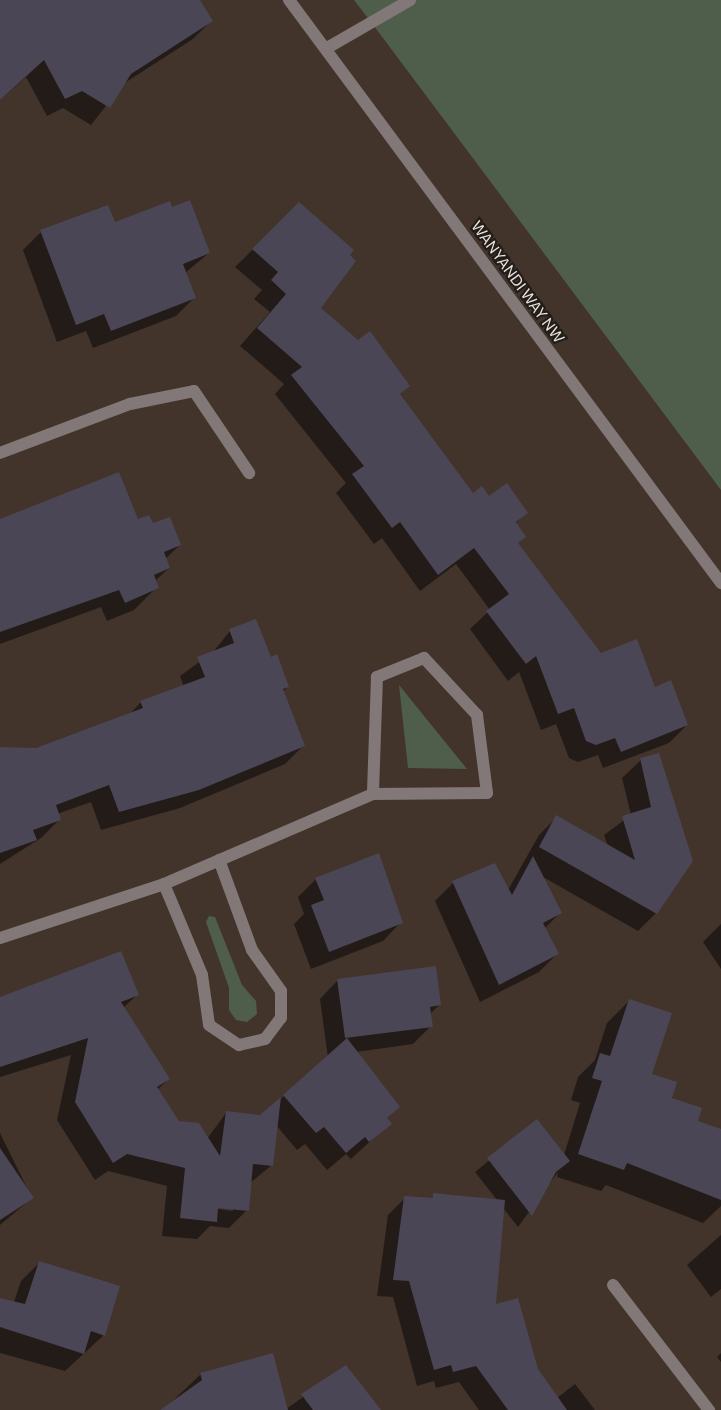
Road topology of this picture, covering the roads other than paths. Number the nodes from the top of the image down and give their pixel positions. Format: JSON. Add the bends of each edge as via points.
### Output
{"nodes":[{"id":1,"x":290,"y":0,"type":"edge"},
{"id":2,"x":410,"y":0,"type":"edge"},
{"id":3,"x":327,"y":48,"type":"junction"},
{"id":4,"x":0,"y":453,"type":"edge"},
{"id":5,"x":249,"y":473,"type":"dead end"},
{"id":6,"x":721,"y":584,"type":"edge"},
{"id":7,"x":373,"y":794,"type":"junction"},
{"id":8,"x":219,"y":860,"type":"junction"},
{"id":9,"x":164,"y":884,"type":"junction"},
{"id":10,"x":0,"y":938,"type":"edge"},
{"id":11,"x":613,"y":1286,"type":"dead end"},
{"id":12,"x":709,"y":1410,"type":"edge"}],
"edges":[{"from":1,"to":3,"type":"street","name":"WANYANDI WAY NW"},
{"from":2,"to":3,"type":"street"},
{"from":3,"to":6,"type":"street","name":"WANYANDI WAY NW"},
{"from":4,"to":5,"type":"street","via":[[130,404],[194,391]]},
{"from":7,"to":7,"type":"street","via":[[487,793],[477,716],[424,658],[377,677]]},
{"from":7,"to":8,"type":"street"},
{"from":8,"to":9,"type":"street"},
{"from":8,"to":9,"type":"street","via":[[252,950],[281,991],[281,1018],[265,1039],[239,1045],[209,1025],[202,975]]},
{"from":9,"to":10,"type":"street"},
{"from":11,"to":12,"type":"street"}]}
